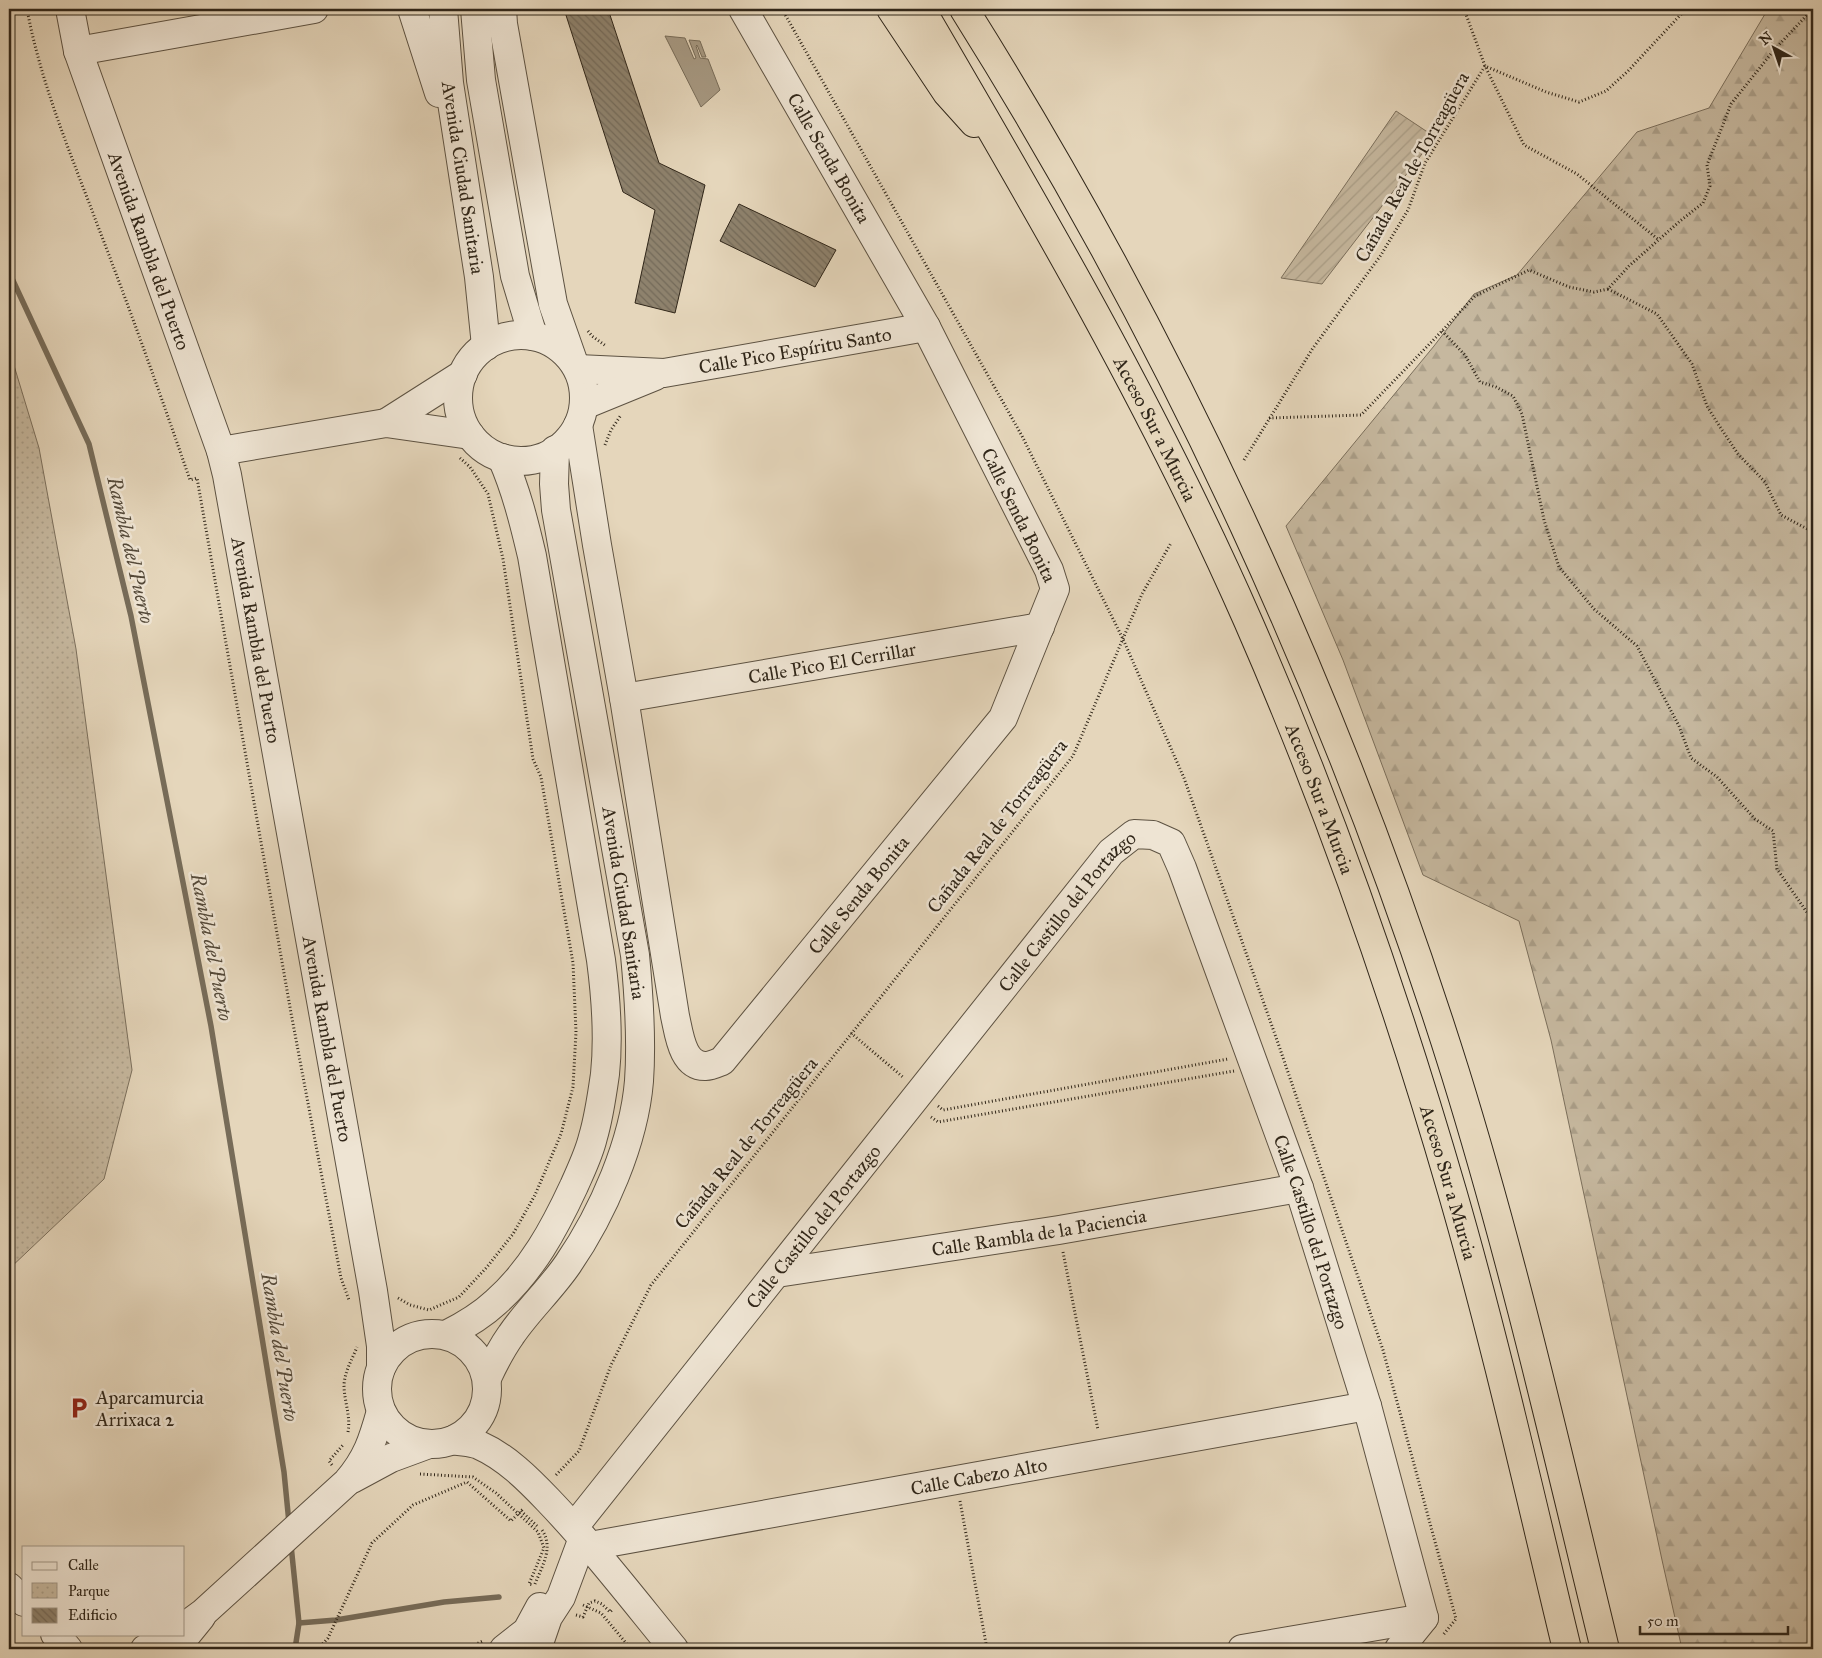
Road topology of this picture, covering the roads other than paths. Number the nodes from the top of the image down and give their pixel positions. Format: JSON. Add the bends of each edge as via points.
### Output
{"nodes":[{"id":1,"x":70,"y":9,"type":"edge"},
{"id":2,"x":314,"y":9,"type":"edge"},
{"id":3,"x":412,"y":9,"type":"edge"},
{"id":4,"x":443,"y":9,"type":"edge"},
{"id":5,"x":475,"y":9,"type":"edge"},
{"id":6,"x":502,"y":9,"type":"edge"},
{"id":7,"x":743,"y":9,"type":"edge"},
{"id":8,"x":890,"y":9,"type":"edge"},
{"id":9,"x":921,"y":9,"type":"edge"},
{"id":10,"x":964,"y":9,"type":"edge"},
{"id":11,"x":975,"y":9,"type":"edge"},
{"id":12,"x":78,"y":51,"type":"junction"},
{"id":13,"x":993,"y":55,"type":"junction"},
{"id":14,"x":460,"y":159,"type":"junction"},
{"id":15,"x":1016,"y":171,"type":"junction"},
{"id":16,"x":926,"y":327,"type":"junction"},
{"id":17,"x":533,"y":336,"type":"junction"},
{"id":18,"x":486,"y":346,"type":"junction"},
{"id":19,"x":576,"y":366,"type":"junction"},
{"id":20,"x":664,"y":373,"type":"junction"},
{"id":21,"x":463,"y":374,"type":"junction"},
{"id":22,"x":581,"y":415,"type":"junction"},
{"id":23,"x":386,"y":422,"type":"junction"},
{"id":24,"x":464,"y":446,"type":"junction"},
{"id":25,"x":555,"y":450,"type":"junction"},
{"id":26,"x":221,"y":451,"type":"junction"},
{"id":27,"x":502,"y":458,"type":"junction"},
{"id":28,"x":1040,"y":627,"type":"junction"},
{"id":29,"x":624,"y":698,"type":"junction"},
{"id":30,"x":1299,"y":1188,"type":"junction"},
{"id":31,"x":777,"y":1273,"type":"junction"},
{"id":32,"x":382,"y":1292,"type":"junction"},
{"id":33,"x":419,"y":1335,"type":"junction"},
{"id":34,"x":446,"y":1335,"type":"junction"},
{"id":35,"x":381,"y":1368,"type":"junction"},
{"id":36,"x":487,"y":1390,"type":"junction"},
{"id":37,"x":1367,"y":1406,"type":"junction"},
{"id":38,"x":381,"y":1411,"type":"junction"},
{"id":39,"x":441,"y":1442,"type":"junction"},
{"id":40,"x":509,"y":1463,"type":"junction"},
{"id":41,"x":340,"y":1488,"type":"junction"},
{"id":42,"x":580,"y":1543,"type":"junction"},
{"id":43,"x":9,"y":1587,"type":"edge"},
{"id":44,"x":561,"y":1597,"type":"junction"},
{"id":45,"x":22,"y":1600,"type":"edge"},
{"id":46,"x":1424,"y":1618,"type":"junction"},
{"id":47,"x":193,"y":1620,"type":"edge"},
{"id":48,"x":185,"y":1633,"type":"edge"},
{"id":49,"x":169,"y":1636,"type":"edge"},
{"id":50,"x":183,"y":1636,"type":"edge"},
{"id":51,"x":506,"y":1648,"type":"edge"},
{"id":52,"x":145,"y":1649,"type":"edge"},
{"id":53,"x":175,"y":1649,"type":"edge"},
{"id":54,"x":538,"y":1649,"type":"edge"},
{"id":55,"x":551,"y":1649,"type":"edge"},
{"id":56,"x":674,"y":1649,"type":"edge"},
{"id":57,"x":1242,"y":1649,"type":"edge"},
{"id":58,"x":1399,"y":1649,"type":"edge"},
{"id":59,"x":1567,"y":1649,"type":"edge"},
{"id":60,"x":1605,"y":1649,"type":"edge"}],
"edges":[{"from":1,"to":12,"type":"street","name":"Avenida Rambla del Puerto"},
{"from":2,"to":12,"type":"street"},
{"from":3,"to":14,"type":"street"},
{"from":4,"to":14,"type":"street","name":"Avenida Ciudad Sanitaria"},
{"from":5,"to":17,"type":"street","name":"Avenida Ciudad Sanitaria","via":[[481,80],[513,267]]},
{"from":6,"to":19,"type":"street","via":[[554,304]]},
{"from":7,"to":16,"type":"street","name":"Calle Senda Bonita"},
{"from":8,"to":15,"type":"highway","via":[[948,93]]},
{"from":9,"to":15,"type":"highway","name":"Acceso Sur a Murcia"},
{"from":10,"to":13,"type":"highway","name":"Acceso Sur a Murcia"},
{"from":11,"to":13,"type":"highway"},
{"from":12,"to":26,"type":"street","name":"Avenida Rambla del Puerto"},
{"from":13,"to":60,"type":"highway","name":"Acceso Sur a Murcia","via":[[1122,278],[1235,504],[1281,604],[1355,787],[1421,967],[1456,1074],[1529,1338]]},
{"from":14,"to":18,"type":"street","name":"Avenida Ciudad Sanitaria","via":[[479,277]]},
{"from":15,"to":59,"type":"highway","name":"Acceso Sur a Murcia","via":[[1106,331],[1203,522],[1252,630],[1316,789],[1388,987],[1453,1193],[1496,1354]]},
{"from":16,"to":20,"type":"street","name":"Calle Pico Espíritu Santo"},
{"from":16,"to":28,"type":"street","name":"Calle Senda Bonita","via":[[1049,570],[1055,588]]},
{"from":17,"to":18,"type":"street","via":[[500,338]]},
{"from":17,"to":19,"type":"street","via":[[556,345]]},
{"from":18,"to":21,"type":"street","via":[[472,358]]},
{"from":19,"to":20,"type":"street","name":"Calle Pico Espíritu Santo"},
{"from":19,"to":22,"type":"street","via":[[583,385]]},
{"from":20,"to":22,"type":"street","name":"Calle Pico Espíritu Santo"},
{"from":21,"to":23,"type":"street"},
{"from":21,"to":24,"type":"street","via":[[458,392]]},
{"from":22,"to":25,"type":"street","via":[[564,443]]},
{"from":22,"to":29,"type":"street","via":[[597,546]]},
{"from":23,"to":24,"type":"street"},
{"from":23,"to":26,"type":"street"},
{"from":24,"to":27,"type":"street","via":[[479,444]]},
{"from":25,"to":27,"type":"street","via":[[530,460]]},
{"from":25,"to":36,"type":"street","name":"Avenida Ciudad Sanitaria","via":[[556,510],[635,955],[640,1010],[639,1083],[625,1146],[597,1214],[568,1264],[498,1355]]},
{"from":26,"to":32,"type":"street","name":"Avenida Rambla del Puerto"},
{"from":27,"to":34,"type":"street","name":"Avenida Ciudad Sanitaria","via":[[514,486],[532,556],[601,960],[607,1032],[605,1073],[593,1138],[567,1200],[540,1250],[525,1273],[496,1302]]},
{"from":28,"to":29,"type":"street","name":"Calle Pico El Cerrillar"},
{"from":28,"to":29,"type":"street","name":"Calle Senda Bonita","via":[[1003,718],[722,1061],[706,1066],[692,1061],[682,1049]]},
{"from":30,"to":31,"type":"street","name":"Calle Rambla de la Paciencia","via":[[1059,1230]]},
{"from":30,"to":31,"type":"street","name":"Calle Castillo del Portazgo","via":[[1171,843],[1154,835],[1134,834],[1112,852]]},
{"from":30,"to":37,"type":"street","name":"Calle Castillo del Portazgo"},
{"from":31,"to":42,"type":"street","name":"Calle Castillo del Portazgo"},
{"from":32,"to":33,"type":"street","name":"Avenida Rambla del Puerto","via":[[386,1313],[402,1327]]},
{"from":32,"to":35,"type":"street","name":"Avenida Rambla del Puerto"},
{"from":33,"to":34,"type":"street"},
{"from":33,"to":35,"type":"street","via":[[396,1347]]},
{"from":34,"to":36,"type":"street","via":[[468,1346],[477,1355],[483,1366]]},
{"from":35,"to":38,"type":"street","via":[[377,1389]]},
{"from":36,"to":39,"type":"street","via":[[482,1413],[474,1425],[465,1434]]},
{"from":36,"to":40,"type":"street","via":[[488,1422]]},
{"from":37,"to":42,"type":"street","name":"Calle Cabezo Alto","via":[[956,1481]]},
{"from":37,"to":46,"type":"street","name":"Calle Castillo del Portazgo"},
{"from":38,"to":39,"type":"street","via":[[396,1431],[417,1442]]},
{"from":38,"to":41,"type":"street","via":[[366,1457]]},
{"from":39,"to":40,"type":"street","via":[[471,1442]]},
{"from":39,"to":41,"type":"street","via":[[376,1465]]},
{"from":40,"to":42,"type":"street","via":[[531,1501]]},
{"from":41,"to":47,"type":"street"},
{"from":42,"to":44,"type":"street"},
{"from":42,"to":51,"type":"street","name":"Calle Castillo del Portazgo","via":[[527,1631]]},
{"from":42,"to":56,"type":"street"},
{"from":43,"to":45,"type":"street"},
{"from":44,"to":54,"type":"street","via":[[548,1617]]},
{"from":44,"to":55,"type":"street","via":[[560,1623]]},
{"from":46,"to":57,"type":"street"},
{"from":46,"to":58,"type":"street"},
{"from":47,"to":48,"type":"street"},
{"from":49,"to":52,"type":"street"},
{"from":50,"to":53,"type":"street"}]}
